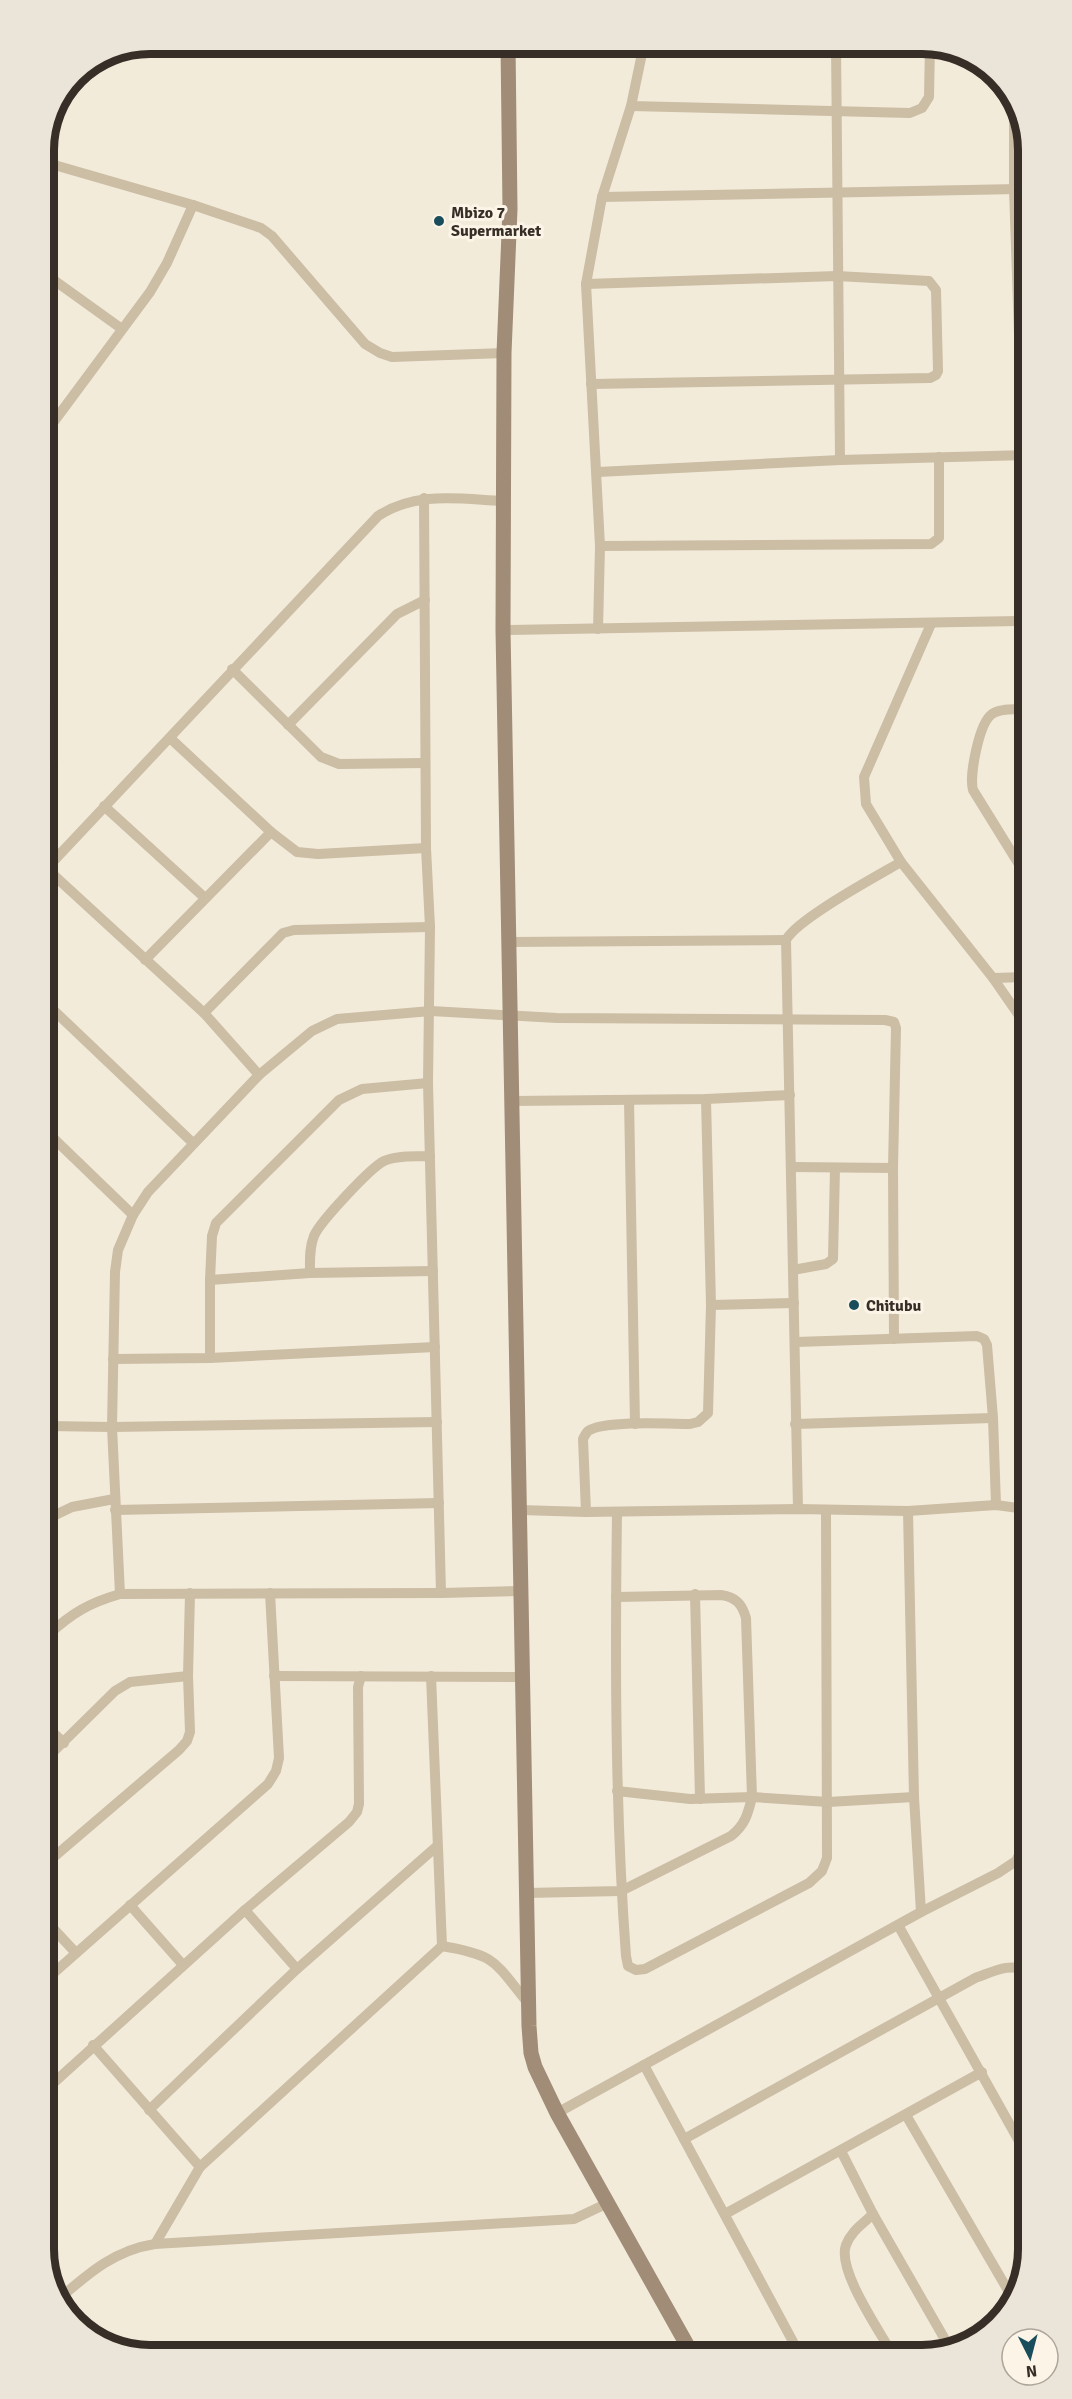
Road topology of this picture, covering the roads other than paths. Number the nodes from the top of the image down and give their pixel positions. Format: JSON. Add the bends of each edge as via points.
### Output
{"nodes":[{"id":1,"x":508,"y":54,"type":"edge"},
{"id":2,"x":642,"y":54,"type":"edge"},
{"id":3,"x":836,"y":54,"type":"edge"},
{"id":4,"x":930,"y":54,"type":"edge"},
{"id":5,"x":631,"y":106,"type":"junction"},
{"id":6,"x":837,"y":109,"type":"junction"},
{"id":7,"x":1015,"y":128,"type":"edge"},
{"id":8,"x":54,"y":165,"type":"edge"},
{"id":9,"x":1018,"y":189,"type":"edge"},
{"id":10,"x":836,"y":193,"type":"junction"},
{"id":11,"x":602,"y":197,"type":"junction"},
{"id":12,"x":193,"y":205,"type":"junction"},
{"id":13,"x":837,"y":276,"type":"junction"},
{"id":14,"x":54,"y":280,"type":"edge"},
{"id":15,"x":586,"y":284,"type":"junction"},
{"id":16,"x":123,"y":329,"type":"junction"},
{"id":17,"x":504,"y":352,"type":"junction"},
{"id":18,"x":839,"y":378,"type":"junction"},
{"id":19,"x":591,"y":384,"type":"junction"},
{"id":20,"x":54,"y":422,"type":"edge"},
{"id":21,"x":1018,"y":455,"type":"edge"},
{"id":22,"x":939,"y":457,"type":"junction"},
{"id":23,"x":840,"y":460,"type":"junction"},
{"id":24,"x":597,"y":472,"type":"junction"},
{"id":25,"x":424,"y":498,"type":"junction"},
{"id":26,"x":502,"y":501,"type":"junction"},
{"id":27,"x":600,"y":546,"type":"junction"},
{"id":28,"x":425,"y":600,"type":"junction"},
{"id":29,"x":1018,"y":621,"type":"edge"},
{"id":30,"x":931,"y":624,"type":"junction"},
{"id":31,"x":598,"y":629,"type":"junction"},
{"id":32,"x":503,"y":630,"type":"junction"},
{"id":33,"x":232,"y":669,"type":"junction"},
{"id":34,"x":1018,"y":709,"type":"edge"},
{"id":35,"x":288,"y":725,"type":"junction"},
{"id":36,"x":170,"y":738,"type":"junction"},
{"id":37,"x":425,"y":763,"type":"junction"},
{"id":38,"x":104,"y":806,"type":"junction"},
{"id":39,"x":271,"y":832,"type":"junction"},
{"id":40,"x":426,"y":848,"type":"junction"},
{"id":41,"x":54,"y":860,"type":"edge"},
{"id":42,"x":901,"y":862,"type":"junction"},
{"id":43,"x":1018,"y":863,"type":"edge"},
{"id":44,"x":54,"y":876,"type":"edge"},
{"id":45,"x":205,"y":898,"type":"junction"},
{"id":46,"x":430,"y":927,"type":"junction"},
{"id":47,"x":786,"y":940,"type":"junction"},
{"id":48,"x":507,"y":942,"type":"junction"},
{"id":49,"x":146,"y":960,"type":"junction"},
{"id":50,"x":1018,"y":977,"type":"edge"},
{"id":51,"x":993,"y":978,"type":"junction"},
{"id":52,"x":54,"y":1011,"type":"edge"},
{"id":53,"x":431,"y":1011,"type":"junction"},
{"id":54,"x":204,"y":1013,"type":"junction"},
{"id":55,"x":509,"y":1014,"type":"junction"},
{"id":56,"x":1018,"y":1014,"type":"edge"},
{"id":57,"x":788,"y":1018,"type":"junction"},
{"id":58,"x":260,"y":1075,"type":"junction"},
{"id":59,"x":428,"y":1083,"type":"junction"},
{"id":60,"x":790,"y":1095,"type":"junction"},
{"id":61,"x":706,"y":1099,"type":"junction"},
{"id":62,"x":629,"y":1100,"type":"junction"},
{"id":63,"x":512,"y":1101,"type":"junction"},
{"id":64,"x":54,"y":1139,"type":"edge"},
{"id":65,"x":193,"y":1143,"type":"junction"},
{"id":66,"x":430,"y":1156,"type":"junction"},
{"id":67,"x":791,"y":1167,"type":"junction"},
{"id":68,"x":835,"y":1168,"type":"junction"},
{"id":69,"x":893,"y":1168,"type":"junction"},
{"id":70,"x":133,"y":1215,"type":"junction"},
{"id":71,"x":433,"y":1270,"type":"junction"},
{"id":72,"x":793,"y":1270,"type":"junction"},
{"id":73,"x":310,"y":1273,"type":"junction"},
{"id":74,"x":210,"y":1280,"type":"junction"},
{"id":75,"x":794,"y":1302,"type":"junction"},
{"id":76,"x":711,"y":1305,"type":"junction"},
{"id":77,"x":894,"y":1339,"type":"junction"},
{"id":78,"x":795,"y":1342,"type":"junction"},
{"id":79,"x":435,"y":1347,"type":"junction"},
{"id":80,"x":210,"y":1358,"type":"junction"},
{"id":81,"x":113,"y":1359,"type":"junction"},
{"id":82,"x":993,"y":1418,"type":"junction"},
{"id":83,"x":437,"y":1422,"type":"junction"},
{"id":84,"x":635,"y":1424,"type":"junction"},
{"id":85,"x":795,"y":1424,"type":"junction"},
{"id":86,"x":54,"y":1426,"type":"edge"},
{"id":87,"x":112,"y":1427,"type":"junction"},
{"id":88,"x":439,"y":1503,"type":"junction"},
{"id":89,"x":115,"y":1505,"type":"junction"},
{"id":90,"x":996,"y":1505,"type":"junction"},
{"id":91,"x":1018,"y":1508,"type":"edge"},
{"id":92,"x":798,"y":1509,"type":"junction"},
{"id":93,"x":520,"y":1510,"type":"junction"},
{"id":94,"x":826,"y":1511,"type":"junction"},
{"id":95,"x":908,"y":1511,"type":"junction"},
{"id":96,"x":586,"y":1512,"type":"junction"},
{"id":97,"x":617,"y":1512,"type":"junction"},
{"id":98,"x":54,"y":1516,"type":"edge"},
{"id":99,"x":521,"y":1591,"type":"junction"},
{"id":100,"x":190,"y":1593,"type":"junction"},
{"id":101,"x":270,"y":1593,"type":"junction"},
{"id":102,"x":441,"y":1593,"type":"junction"},
{"id":103,"x":120,"y":1594,"type":"junction"},
{"id":104,"x":695,"y":1594,"type":"junction"},
{"id":105,"x":616,"y":1597,"type":"junction"},
{"id":106,"x":54,"y":1630,"type":"edge"},
{"id":107,"x":188,"y":1676,"type":"junction"},
{"id":108,"x":274,"y":1676,"type":"junction"},
{"id":109,"x":361,"y":1676,"type":"junction"},
{"id":110,"x":431,"y":1676,"type":"junction"},
{"id":111,"x":521,"y":1677,"type":"junction"},
{"id":112,"x":54,"y":1734,"type":"edge"},
{"id":113,"x":64,"y":1743,"type":"junction"},
{"id":114,"x":54,"y":1752,"type":"edge"},
{"id":115,"x":617,"y":1791,"type":"junction"},
{"id":116,"x":752,"y":1797,"type":"junction"},
{"id":117,"x":914,"y":1797,"type":"junction"},
{"id":118,"x":700,"y":1799,"type":"junction"},
{"id":119,"x":828,"y":1802,"type":"junction"},
{"id":120,"x":436,"y":1847,"type":"junction"},
{"id":121,"x":54,"y":1857,"type":"edge"},
{"id":122,"x":1018,"y":1857,"type":"edge"},
{"id":123,"x":1016,"y":1861,"type":"joint"},
{"id":124,"x":621,"y":1891,"type":"junction"},
{"id":125,"x":525,"y":1893,"type":"junction"},
{"id":126,"x":130,"y":1905,"type":"junction"},
{"id":127,"x":245,"y":1910,"type":"junction"},
{"id":128,"x":921,"y":1912,"type":"junction"},
{"id":129,"x":898,"y":1925,"type":"junction"},
{"id":130,"x":54,"y":1929,"type":"edge"},
{"id":131,"x":442,"y":1946,"type":"junction"},
{"id":132,"x":76,"y":1953,"type":"junction"},
{"id":133,"x":183,"y":1965,"type":"junction"},
{"id":134,"x":1018,"y":1967,"type":"edge"},
{"id":135,"x":297,"y":1969,"type":"junction"},
{"id":136,"x":54,"y":1973,"type":"edge"},
{"id":137,"x":939,"y":1998,"type":"junction"},
{"id":138,"x":527,"y":2002,"type":"junction"},
{"id":139,"x":93,"y":2045,"type":"junction"},
{"id":140,"x":644,"y":2065,"type":"junction"},
{"id":141,"x":982,"y":2072,"type":"junction"},
{"id":142,"x":54,"y":2082,"type":"edge"},
{"id":143,"x":150,"y":2110,"type":"junction"},
{"id":144,"x":557,"y":2113,"type":"junction"},
{"id":145,"x":906,"y":2115,"type":"junction"},
{"id":146,"x":684,"y":2139,"type":"junction"},
{"id":147,"x":1018,"y":2139,"type":"edge"},
{"id":148,"x":841,"y":2151,"type":"junction"},
{"id":149,"x":200,"y":2167,"type":"junction"},
{"id":150,"x":608,"y":2203,"type":"junction"},
{"id":151,"x":725,"y":2214,"type":"junction"},
{"id":152,"x":873,"y":2214,"type":"junction"},
{"id":153,"x":154,"y":2244,"type":"junction"},
{"id":154,"x":1008,"y":2291,"type":"edge"},
{"id":155,"x":65,"y":2294,"type":"edge"},
{"id":156,"x":946,"y":2341,"type":"edge"},
{"id":157,"x":687,"y":2345,"type":"edge"},
{"id":158,"x":795,"y":2345,"type":"edge"},
{"id":159,"x":887,"y":2345,"type":"edge"}],
"edges":[{"from":1,"to":17,"type":"street","via":[[510,209]]},
{"from":2,"to":5,"type":"street"},
{"from":3,"to":6,"type":"street"},
{"from":4,"to":6,"type":"street","via":[[930,97],[922,108],[910,113]]},
{"from":5,"to":6,"type":"street"},
{"from":5,"to":11,"type":"street"},
{"from":6,"to":10,"type":"street"},
{"from":7,"to":9,"type":"street"},
{"from":8,"to":12,"type":"street"},
{"from":9,"to":10,"type":"street"},
{"from":10,"to":11,"type":"street"},
{"from":10,"to":13,"type":"street"},
{"from":11,"to":15,"type":"street"},
{"from":12,"to":16,"type":"street","via":[[167,263]]},
{"from":12,"to":17,"type":"street","via":[[261,228],[272,236],[365,344],[380,353],[392,357]]},
{"from":13,"to":15,"type":"street"},
{"from":13,"to":18,"type":"street"},
{"from":13,"to":18,"type":"street","via":[[908,278],[934,285],[938,371],[930,378]]},
{"from":14,"to":16,"type":"street"},
{"from":15,"to":19,"type":"street"},
{"from":16,"to":20,"type":"street"},
{"from":17,"to":26,"type":"street"},
{"from":18,"to":19,"type":"street"},
{"from":18,"to":23,"type":"street"},
{"from":19,"to":24,"type":"street"},
{"from":21,"to":22,"type":"street"},
{"from":22,"to":23,"type":"street"},
{"from":22,"to":27,"type":"street","via":[[939,538],[931,544]]},
{"from":23,"to":24,"type":"street"},
{"from":24,"to":27,"type":"street"},
{"from":25,"to":26,"type":"street"},
{"from":25,"to":28,"type":"street"},
{"from":25,"to":33,"type":"street","via":[[391,507],[378,516]]},
{"from":26,"to":32,"type":"street"},
{"from":27,"to":31,"type":"street"},
{"from":28,"to":35,"type":"street","via":[[397,614]]},
{"from":28,"to":37,"type":"street"},
{"from":29,"to":30,"type":"street"},
{"from":30,"to":31,"type":"street"},
{"from":30,"to":42,"type":"street","via":[[864,777],[866,804]]},
{"from":31,"to":32,"type":"street"},
{"from":32,"to":48,"type":"street"},
{"from":33,"to":35,"type":"street"},
{"from":33,"to":36,"type":"street"},
{"from":34,"to":43,"type":"street","via":[[997,711],[987,719],[971,779],[973,790]]},
{"from":35,"to":37,"type":"street","via":[[321,757],[339,764]]},
{"from":36,"to":38,"type":"street"},
{"from":36,"to":39,"type":"street"},
{"from":37,"to":40,"type":"street"},
{"from":38,"to":41,"type":"street"},
{"from":38,"to":45,"type":"street"},
{"from":39,"to":40,"type":"street","via":[[297,852],[307,854]]},
{"from":39,"to":45,"type":"street"},
{"from":40,"to":46,"type":"street"},
{"from":42,"to":47,"type":"street","via":[[808,919],[790,932]]},
{"from":42,"to":51,"type":"street"},
{"from":44,"to":49,"type":"street"},
{"from":45,"to":49,"type":"street"},
{"from":46,"to":53,"type":"street"},
{"from":46,"to":54,"type":"street","via":[[283,933]]},
{"from":47,"to":48,"type":"street"},
{"from":47,"to":57,"type":"street"},
{"from":48,"to":55,"type":"street"},
{"from":49,"to":54,"type":"street"},
{"from":50,"to":51,"type":"street"},
{"from":51,"to":56,"type":"street"},
{"from":52,"to":65,"type":"street"},
{"from":53,"to":55,"type":"street"},
{"from":53,"to":58,"type":"street","via":[[350,1017],[324,1024]]},
{"from":53,"to":59,"type":"street"},
{"from":54,"to":58,"type":"street"},
{"from":55,"to":57,"type":"street","via":[[557,1018]]},
{"from":55,"to":63,"type":"street"},
{"from":57,"to":60,"type":"street"},
{"from":57,"to":69,"type":"street","via":[[894,1022]]},
{"from":58,"to":65,"type":"street"},
{"from":59,"to":66,"type":"street"},
{"from":59,"to":74,"type":"street","via":[[362,1089],[339,1100],[216,1223]]},
{"from":60,"to":61,"type":"street"},
{"from":60,"to":67,"type":"street"},
{"from":61,"to":62,"type":"street"},
{"from":61,"to":76,"type":"street"},
{"from":62,"to":63,"type":"street"},
{"from":62,"to":84,"type":"street"},
{"from":63,"to":93,"type":"street"},
{"from":64,"to":70,"type":"street"},
{"from":65,"to":70,"type":"street","via":[[148,1192]]},
{"from":66,"to":71,"type":"street"},
{"from":66,"to":73,"type":"street","via":[[394,1158],[373,1169],[320,1226],[311,1247]]},
{"from":67,"to":68,"type":"street"},
{"from":67,"to":72,"type":"street"},
{"from":68,"to":69,"type":"street"},
{"from":68,"to":72,"type":"street","via":[[833,1259]]},
{"from":69,"to":77,"type":"street"},
{"from":70,"to":81,"type":"street","via":[[118,1250]]},
{"from":71,"to":73,"type":"street"},
{"from":71,"to":79,"type":"street"},
{"from":72,"to":75,"type":"street"},
{"from":73,"to":74,"type":"street"},
{"from":74,"to":80,"type":"street"},
{"from":75,"to":76,"type":"street"},
{"from":75,"to":78,"type":"street"},
{"from":76,"to":84,"type":"street","via":[[708,1413],[690,1424]]},
{"from":77,"to":78,"type":"street"},
{"from":77,"to":82,"type":"street","via":[[984,1339]]},
{"from":78,"to":85,"type":"street"},
{"from":79,"to":80,"type":"street"},
{"from":79,"to":83,"type":"street"},
{"from":80,"to":81,"type":"street"},
{"from":81,"to":87,"type":"street"},
{"from":82,"to":85,"type":"street"},
{"from":82,"to":90,"type":"street"},
{"from":83,"to":87,"type":"street"},
{"from":83,"to":88,"type":"street"},
{"from":84,"to":96,"type":"street","via":[[587,1431],[583,1439]]},
{"from":85,"to":92,"type":"street"},
{"from":86,"to":87,"type":"street"},
{"from":87,"to":89,"type":"street"},
{"from":88,"to":89,"type":"street"},
{"from":88,"to":102,"type":"street"},
{"from":89,"to":98,"type":"street","via":[[72,1507]]},
{"from":89,"to":103,"type":"street"},
{"from":90,"to":91,"type":"street"},
{"from":90,"to":95,"type":"street"},
{"from":92,"to":94,"type":"street"},
{"from":92,"to":97,"type":"street"},
{"from":93,"to":96,"type":"street"},
{"from":93,"to":99,"type":"street"},
{"from":94,"to":95,"type":"street"},
{"from":94,"to":119,"type":"street"},
{"from":95,"to":117,"type":"street"},
{"from":96,"to":97,"type":"street"},
{"from":97,"to":105,"type":"street"},
{"from":99,"to":102,"type":"street"},
{"from":99,"to":111,"type":"street"},
{"from":100,"to":101,"type":"street"},
{"from":100,"to":103,"type":"street"},
{"from":100,"to":107,"type":"street"},
{"from":101,"to":102,"type":"street"},
{"from":101,"to":108,"type":"street"},
{"from":103,"to":106,"type":"street","via":[[94,1602]]},
{"from":104,"to":105,"type":"street"},
{"from":104,"to":116,"type":"street","via":[[730,1596],[738,1601],[746,1618]]},
{"from":104,"to":118,"type":"street"},
{"from":105,"to":115,"type":"street"},
{"from":107,"to":113,"type":"street","via":[[130,1682],[115,1691]]},
{"from":107,"to":121,"type":"street","via":[[187,1741]]},
{"from":108,"to":109,"type":"street"},
{"from":108,"to":126,"type":"street","via":[[279,1758],[268,1784]]},
{"from":109,"to":110,"type":"street"},
{"from":109,"to":127,"type":"street","via":[[357,1812]]},
{"from":110,"to":111,"type":"street"},
{"from":110,"to":120,"type":"street"},
{"from":111,"to":125,"type":"street"},
{"from":112,"to":113,"type":"street"},
{"from":113,"to":114,"type":"street"},
{"from":115,"to":118,"type":"street"},
{"from":115,"to":124,"type":"street"},
{"from":116,"to":118,"type":"street"},
{"from":116,"to":119,"type":"street"},
{"from":116,"to":124,"type":"street","via":[[748,1816],[731,1836]]},
{"from":117,"to":119,"type":"street"},
{"from":117,"to":128,"type":"street"},
{"from":119,"to":124,"type":"street","via":[[827,1858],[822,1871],[810,1883],[645,1969],[628,1966]]},
{"from":120,"to":131,"type":"street"},
{"from":120,"to":135,"type":"street"},
{"from":122,"to":123,"type":"street"},
{"from":123,"to":128,"type":"street"},
{"from":124,"to":125,"type":"street"},
{"from":125,"to":138,"type":"street"},
{"from":126,"to":132,"type":"street"},
{"from":126,"to":133,"type":"street"},
{"from":127,"to":133,"type":"street"},
{"from":127,"to":135,"type":"street"},
{"from":128,"to":129,"type":"street"},
{"from":129,"to":137,"type":"street"},
{"from":129,"to":140,"type":"street"},
{"from":130,"to":132,"type":"street"},
{"from":131,"to":138,"type":"street","via":[[491,1959]]},
{"from":131,"to":149,"type":"street"},
{"from":132,"to":136,"type":"street"},
{"from":133,"to":139,"type":"street"},
{"from":134,"to":137,"type":"street","via":[[1008,1966],[975,1978]]},
{"from":135,"to":143,"type":"street"},
{"from":137,"to":141,"type":"street"},
{"from":137,"to":146,"type":"street"},
{"from":138,"to":144,"type":"street","via":[[531,2053]]},
{"from":139,"to":142,"type":"street"},
{"from":139,"to":143,"type":"street"},
{"from":140,"to":144,"type":"street"},
{"from":140,"to":146,"type":"street"},
{"from":141,"to":145,"type":"street"},
{"from":141,"to":147,"type":"street"},
{"from":143,"to":149,"type":"street"},
{"from":144,"to":150,"type":"street"},
{"from":145,"to":148,"type":"street"},
{"from":145,"to":154,"type":"street"},
{"from":146,"to":151,"type":"street"},
{"from":148,"to":151,"type":"street"},
{"from":148,"to":152,"type":"street"},
{"from":149,"to":153,"type":"street"},
{"from":150,"to":153,"type":"street","via":[[574,2219]]},
{"from":150,"to":157,"type":"street"},
{"from":151,"to":158,"type":"street"},
{"from":152,"to":156,"type":"street"},
{"from":152,"to":159,"type":"street","via":[[852,2233],[844,2257],[848,2272]]},
{"from":153,"to":155,"type":"street","via":[[109,2259]]}]}
